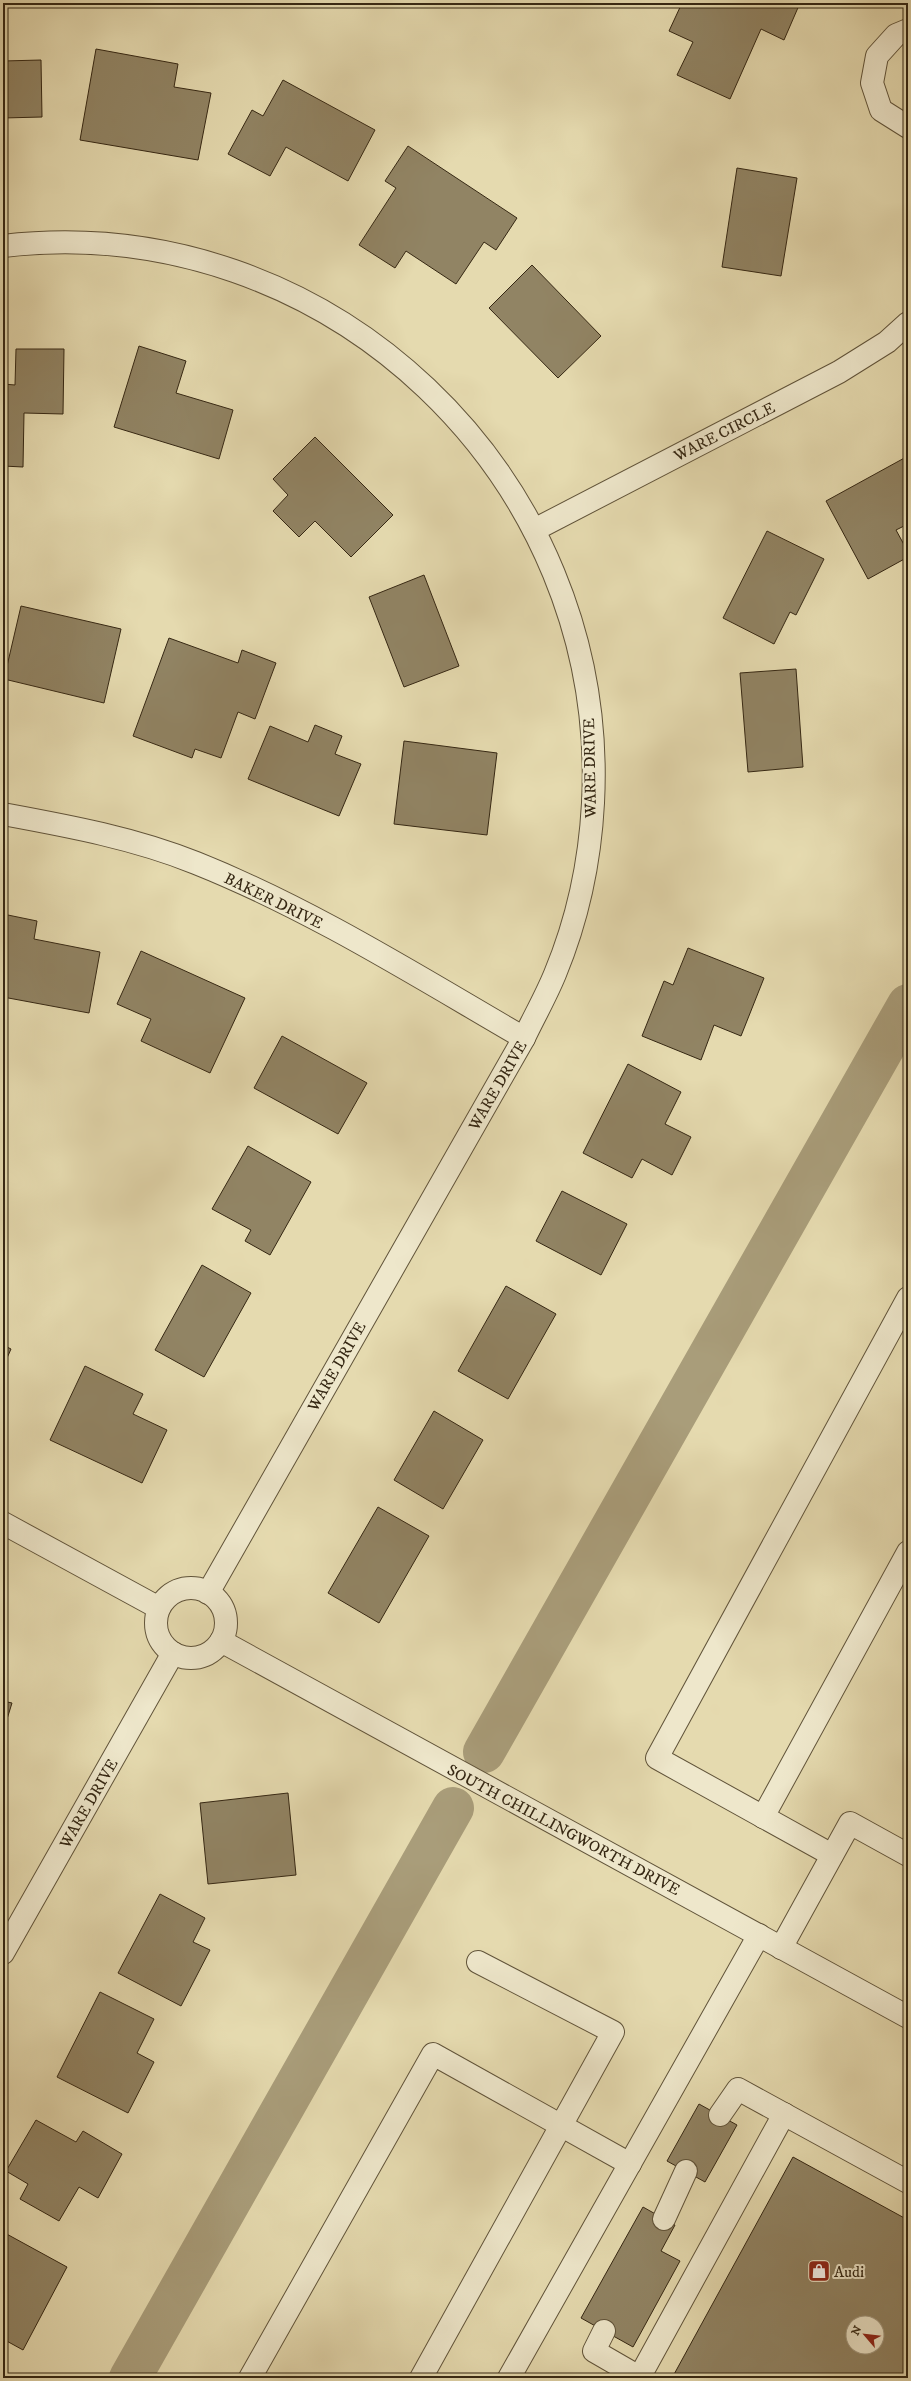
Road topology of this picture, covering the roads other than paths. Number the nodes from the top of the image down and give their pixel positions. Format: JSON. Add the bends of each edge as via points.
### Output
{"nodes":[{"id":1,"x":908,"y":30,"type":"edge"},
{"id":2,"x":908,"y":127,"type":"edge"},
{"id":3,"x":3,"y":246,"type":"edge"},
{"id":4,"x":908,"y":323,"type":"edge"},
{"id":5,"x":534,"y":530,"type":"junction"},
{"id":6,"x":3,"y":814,"type":"edge"},
{"id":7,"x":524,"y":1038,"type":"junction"},
{"id":8,"x":908,"y":1298,"type":"edge"},
{"id":9,"x":3,"y":1523,"type":"edge"},
{"id":10,"x":908,"y":1552,"type":"edge"},
{"id":11,"x":208,"y":1592,"type":"junction"},
{"id":12,"x":160,"y":1608,"type":"junction"},
{"id":13,"x":221,"y":1641,"type":"junction"},
{"id":14,"x":172,"y":1652,"type":"junction"},
{"id":15,"x":763,"y":1817,"type":"junction"},
{"id":16,"x":832,"y":1855,"type":"junction"},
{"id":17,"x":908,"y":1856,"type":"edge"},
{"id":18,"x":759,"y":1935,"type":"junction"},
{"id":19,"x":781,"y":1948,"type":"junction"},
{"id":20,"x":3,"y":1953,"type":"edge"},
{"id":21,"x":478,"y":1962,"type":"dead end"},
{"id":22,"x":908,"y":2017,"type":"edge"},
{"id":23,"x":784,"y":2114,"type":"junction"},
{"id":24,"x":720,"y":2115,"type":"dead end"},
{"id":25,"x":562,"y":2126,"type":"junction"},
{"id":26,"x":630,"y":2164,"type":"junction"},
{"id":27,"x":686,"y":2171,"type":"dead end"},
{"id":28,"x":908,"y":2182,"type":"edge"},
{"id":29,"x":664,"y":2219,"type":"dead end"},
{"id":30,"x":604,"y":2331,"type":"dead end"},
{"id":31,"x":250,"y":2378,"type":"edge"},
{"id":32,"x":421,"y":2378,"type":"edge"},
{"id":33,"x":509,"y":2378,"type":"edge"},
{"id":34,"x":639,"y":2378,"type":"edge"}],
"edges":[{"from":1,"to":2,"type":"street","via":[[896,34],[877,56],[872,83],[881,110]]},
{"from":3,"to":5,"type":"street","name":"WARE DRIVE","via":[[27,243],[97,243],[167,252],[235,271],[300,298],[361,334],[389,354],[436,396],[482,448],[503,477]]},
{"from":4,"to":5,"type":"street","name":"WARE CIRCLE","via":[[887,342],[839,372]]},
{"from":5,"to":7,"type":"street","name":"WARE DRIVE","via":[[563,595],[582,662],[592,732],[593,803],[577,907],[555,974]]},
{"from":6,"to":7,"type":"street","name":"BAKER DRIVE","via":[[98,832],[195,862],[288,904]]},
{"from":7,"to":11,"type":"street","name":"WARE DRIVE"},
{"from":8,"to":15,"type":"street","via":[[658,1758]]},
{"from":9,"to":12,"type":"street"},
{"from":10,"to":15,"type":"street"},
{"from":11,"to":12,"type":"street","via":[[191,1587],[180,1589],[170,1595]]},
{"from":11,"to":13,"type":"street","via":[[220,1602],[225,1612],[224,1634]]},
{"from":12,"to":14,"type":"street","via":[[156,1626],[159,1638]]},
{"from":13,"to":14,"type":"street","via":[[211,1652],[200,1657],[188,1658]]},
{"from":13,"to":18,"type":"street","name":"SOUTH CHILLINGWORTH DRIVE"},
{"from":14,"to":20,"type":"street","name":"WARE DRIVE"},
{"from":15,"to":16,"type":"street"},
{"from":16,"to":17,"type":"street","via":[[850,1823]]},
{"from":16,"to":19,"type":"street"},
{"from":18,"to":19,"type":"street","name":"SOUTH CHILLINGWORTH DRIVE"},
{"from":18,"to":26,"type":"street"},
{"from":19,"to":22,"type":"street","name":"SOUTH CHILLINGWORTH DRIVE"},
{"from":21,"to":25,"type":"street","via":[[614,2032]]},
{"from":23,"to":24,"type":"street","via":[[738,2089]]},
{"from":23,"to":28,"type":"street"},
{"from":23,"to":34,"type":"street"},
{"from":25,"to":26,"type":"street"},
{"from":25,"to":31,"type":"street","via":[[433,2054]]},
{"from":25,"to":32,"type":"street"},
{"from":26,"to":33,"type":"street"},
{"from":27,"to":29,"type":"street"},
{"from":30,"to":34,"type":"street","via":[[594,2351]]}]}
